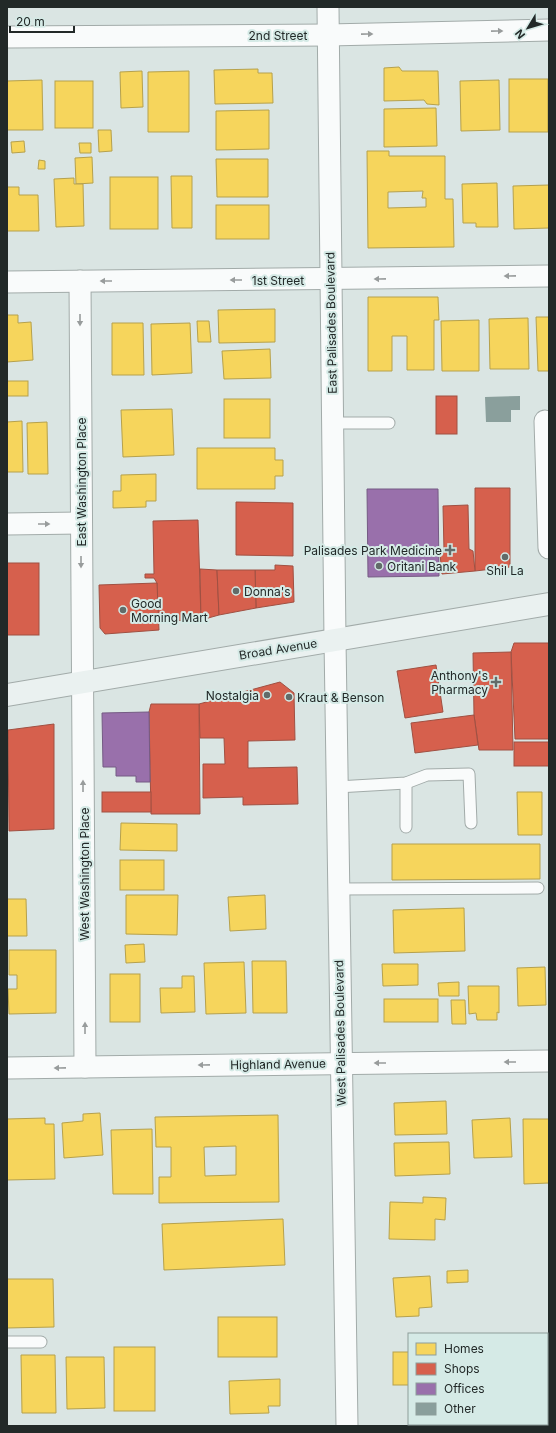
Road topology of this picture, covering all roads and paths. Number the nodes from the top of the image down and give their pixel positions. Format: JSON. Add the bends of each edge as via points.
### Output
{"nodes":[{"id":1,"x":328,"y":7,"type":"edge"},
{"id":2,"x":549,"y":30,"type":"edge"},
{"id":3,"x":328,"y":35,"type":"junction"},
{"id":4,"x":7,"y":37,"type":"edge"},
{"id":5,"x":549,"y":276,"type":"edge"},
{"id":6,"x":331,"y":279,"type":"junction"},
{"id":7,"x":80,"y":281,"type":"junction"},
{"id":8,"x":7,"y":282,"type":"edge"},
{"id":9,"x":545,"y":421,"type":"dead end"},
{"id":10,"x":388,"y":422,"type":"dead end"},
{"id":11,"x":332,"y":423,"type":"junction"},
{"id":12,"x":81,"y":523,"type":"junction"},
{"id":13,"x":7,"y":524,"type":"edge"},
{"id":14,"x":549,"y":548,"type":"edge"},
{"id":15,"x":549,"y":604,"type":"edge"},
{"id":16,"x":335,"y":640,"type":"junction"},
{"id":17,"x":82,"y":682,"type":"junction"},
{"id":18,"x":7,"y":695,"type":"edge"},
{"id":19,"x":406,"y":783,"type":"junction"},
{"id":20,"x":337,"y":787,"type":"junction"},
{"id":21,"x":470,"y":823,"type":"dead end"},
{"id":22,"x":406,"y":828,"type":"dead end"},
{"id":23,"x":538,"y":888,"type":"dead end"},
{"id":24,"x":338,"y":889,"type":"junction"},
{"id":25,"x":549,"y":1061,"type":"edge"},
{"id":26,"x":341,"y":1063,"type":"junction"},
{"id":27,"x":85,"y":1067,"type":"junction"},
{"id":28,"x":7,"y":1068,"type":"edge"},
{"id":29,"x":7,"y":1342,"type":"edge"},
{"id":30,"x":41,"y":1342,"type":"dead end"},
{"id":31,"x":346,"y":1426,"type":"edge"}],
"edges":[{"from":1,"to":3,"type":"street","name":"East Palisades Boulevard"},
{"from":3,"to":2,"type":"street","name":"2nd Street","one_way":true},
{"from":3,"to":4,"type":"street","name":"2nd Street"},
{"from":3,"to":6,"type":"street","name":"East Palisades Boulevard"},
{"from":5,"to":6,"type":"street","name":"1st Street","one_way":true},
{"from":6,"to":7,"type":"street","name":"1st Street","one_way":true},
{"from":6,"to":11,"type":"street","name":"East Palisades Boulevard"},
{"from":7,"to":8,"type":"street","name":"1st Street"},
{"from":7,"to":12,"type":"street","name":"East Washington Place","one_way":true},
{"from":9,"to":14,"type":"street"},
{"from":10,"to":11,"type":"lane"},
{"from":11,"to":16,"type":"street","name":"East Palisades Boulevard"},
{"from":13,"to":12,"type":"street","one_way":true},
{"from":12,"to":17,"type":"street","name":"East Washington Place","one_way":true},
{"from":15,"to":16,"type":"main road","name":"Broad Avenue"},
{"from":16,"to":17,"type":"main road","name":"Broad Avenue"},
{"from":16,"to":20,"type":"street","name":"West Palisades Boulevard"},
{"from":17,"to":18,"type":"main road","name":"Broad Avenue"},
{"from":27,"to":17,"type":"street","name":"West Washington Place","one_way":true},
{"from":19,"to":20,"type":"lane"},
{"from":19,"to":21,"type":"lane","via":[[427,775],[469,774]]},
{"from":19,"to":22,"type":"lane"},
{"from":20,"to":24,"type":"street","name":"West Palisades Boulevard"},
{"from":23,"to":24,"type":"lane"},
{"from":24,"to":26,"type":"street","name":"West Palisades Boulevard"},
{"from":25,"to":26,"type":"street","name":"Highland Avenue","one_way":true},
{"from":26,"to":27,"type":"street","name":"Highland Avenue","one_way":true},
{"from":26,"to":31,"type":"street","name":"West Palisades Boulevard"},
{"from":27,"to":28,"type":"street","name":"Highland Avenue","one_way":true},
{"from":29,"to":30,"type":"lane"}]}
